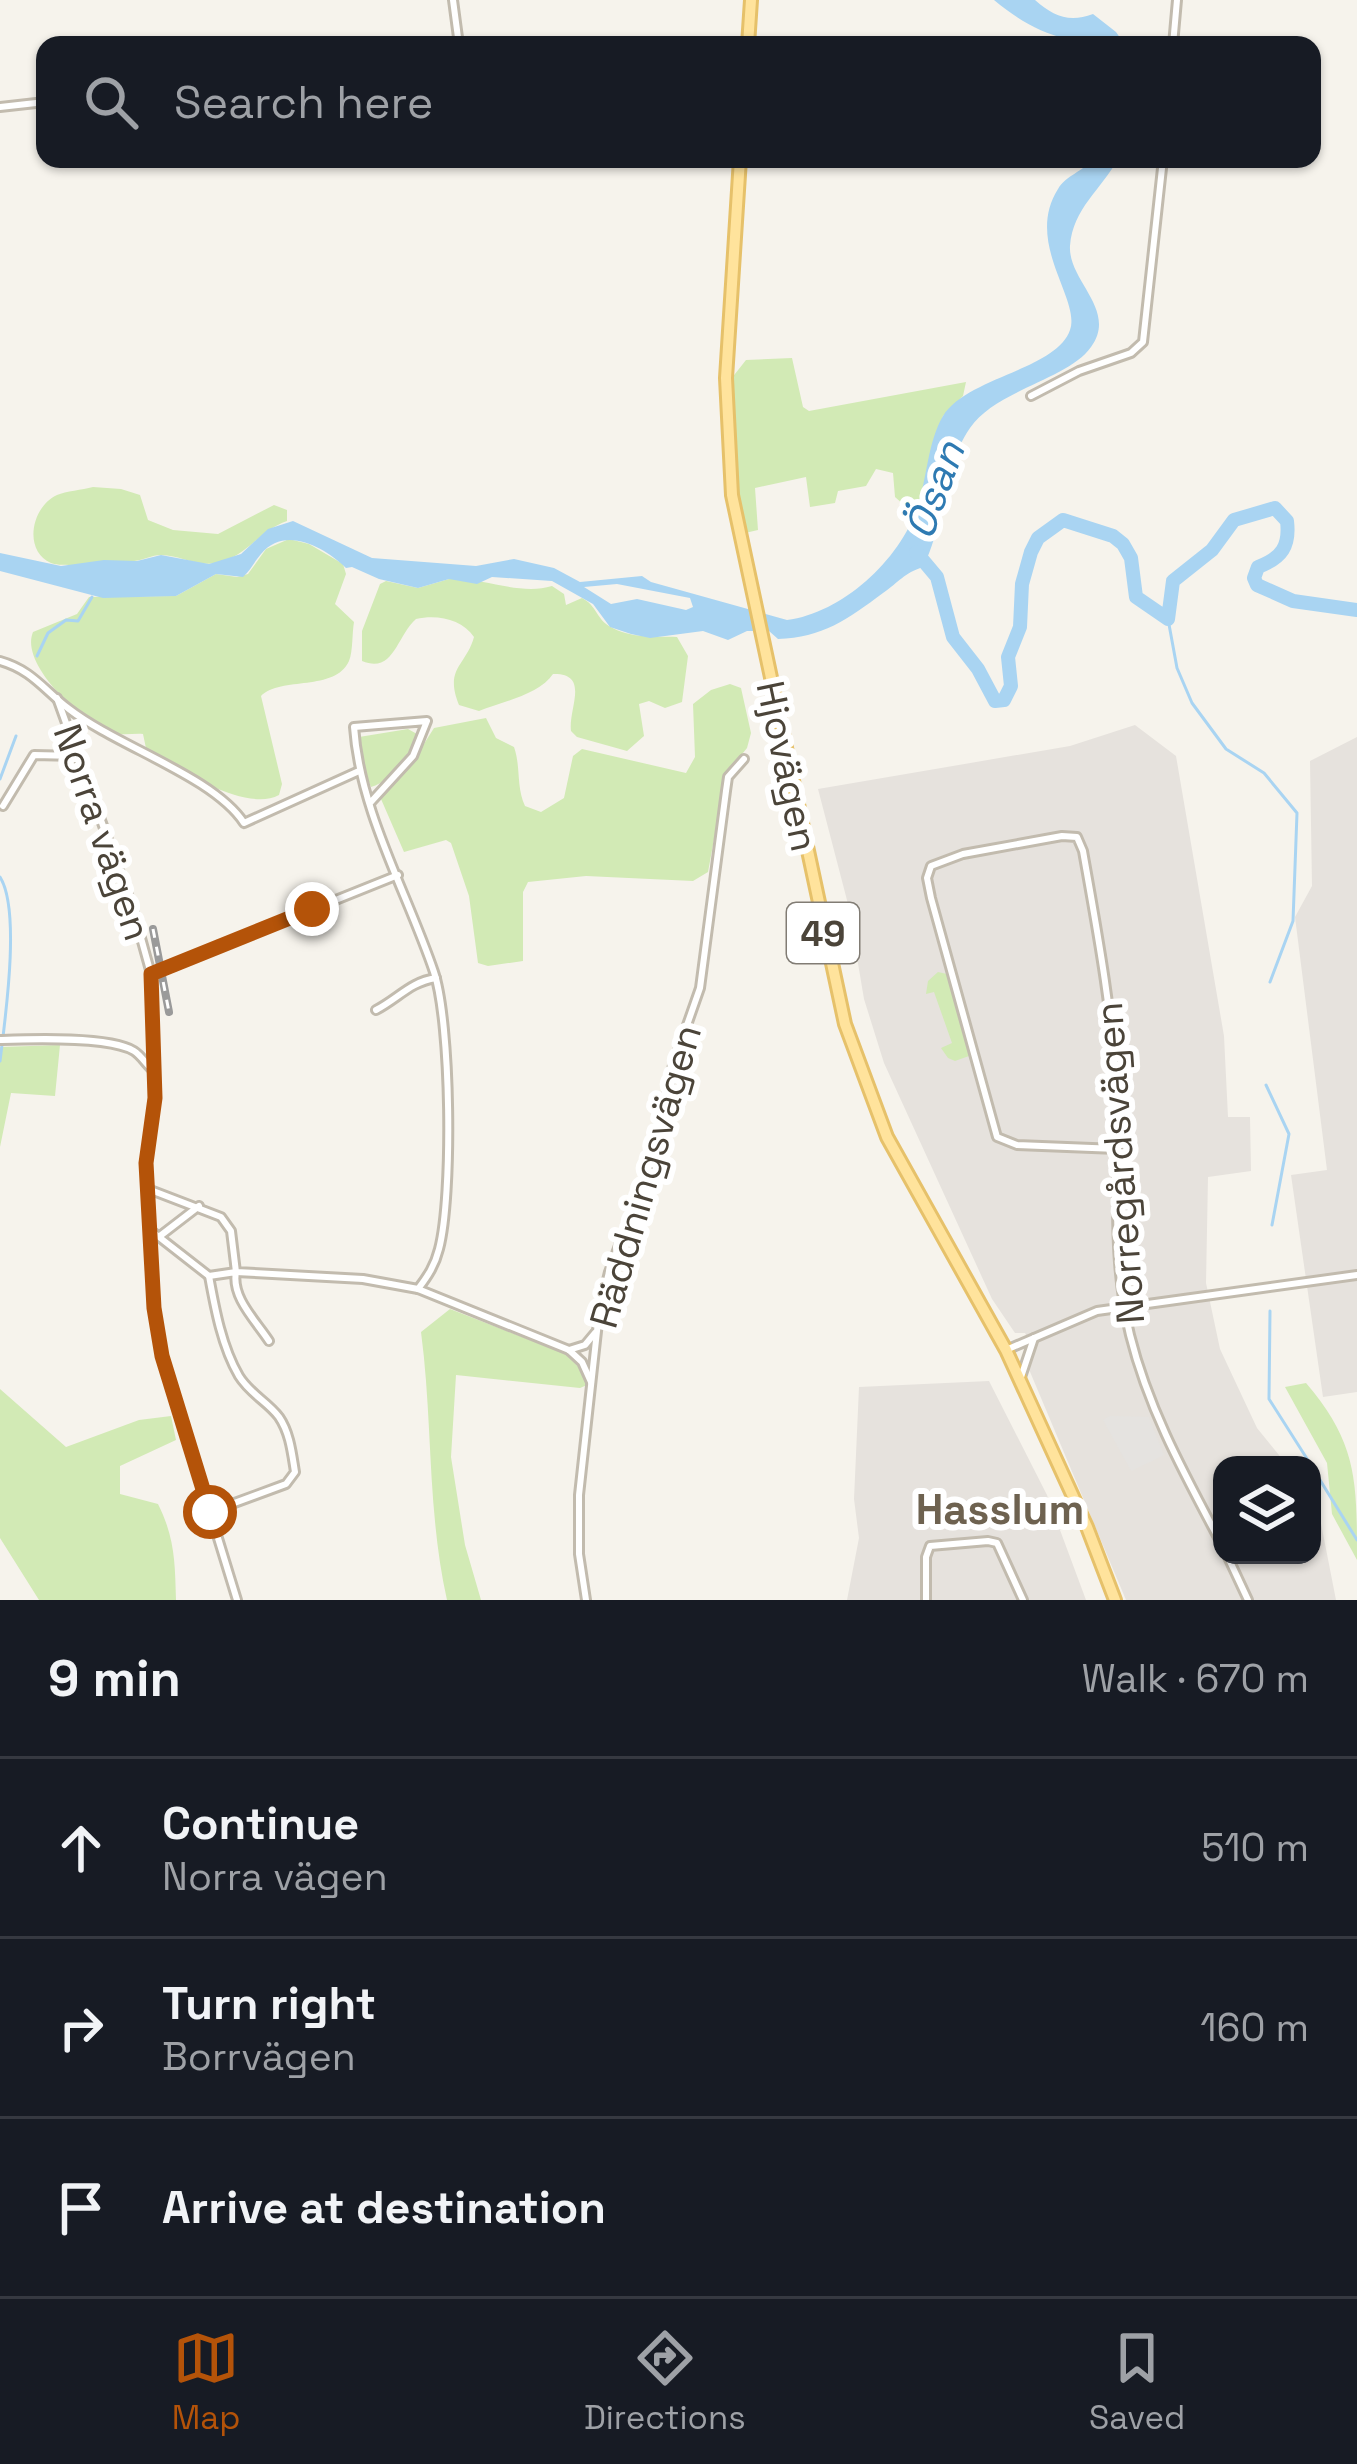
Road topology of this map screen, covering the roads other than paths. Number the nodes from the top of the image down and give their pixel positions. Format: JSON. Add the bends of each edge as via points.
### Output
{"nodes":[{"id":1,"x":453,"y":0,"type":"edge"},
{"id":2,"x":751,"y":0,"type":"edge"},
{"id":3,"x":1177,"y":0,"type":"edge"},
{"id":4,"x":458,"y":36,"type":"edge"},
{"id":5,"x":749,"y":36,"type":"edge"},
{"id":6,"x":1174,"y":36,"type":"edge"},
{"id":7,"x":36,"y":103,"type":"edge"},
{"id":8,"x":0,"y":107,"type":"edge"},
{"id":9,"x":739,"y":168,"type":"edge"},
{"id":10,"x":1161,"y":168,"type":"edge"},
{"id":11,"x":1031,"y":396,"type":"dead end"},
{"id":12,"x":0,"y":662,"type":"edge"},
{"id":13,"x":57,"y":698,"type":"junction"},
{"id":14,"x":77,"y":755,"type":"junction"},
{"id":15,"x":744,"y":759,"type":"dead end"},
{"id":16,"x":359,"y":771,"type":"junction"},
{"id":17,"x":370,"y":803,"type":"junction"},
{"id":18,"x":3,"y":806,"type":"edge"},
{"id":19,"x":398,"y":875,"type":"junction"},
{"id":20,"x":151,"y":974,"type":"junction"},
{"id":21,"x":436,"y":978,"type":"junction"},
{"id":22,"x":376,"y":1010,"type":"dead end"},
{"id":23,"x":0,"y":1040,"type":"edge"},
{"id":24,"x":154,"y":1072,"type":"junction"},
{"id":25,"x":1117,"y":1149,"type":"junction"},
{"id":26,"x":148,"y":1189,"type":"junction"},
{"id":27,"x":199,"y":1206,"type":"junction"},
{"id":28,"x":156,"y":1234,"type":"junction"},
{"id":29,"x":236,"y":1272,"type":"junction"},
{"id":30,"x":1357,"y":1275,"type":"edge"},
{"id":31,"x":209,"y":1276,"type":"junction"},
{"id":32,"x":418,"y":1289,"type":"junction"},
{"id":33,"x":1124,"y":1305,"type":"junction"},
{"id":34,"x":597,"y":1330,"type":"junction"},
{"id":35,"x":1034,"y":1338,"type":"junction"},
{"id":36,"x":269,"y":1341,"type":"dead end"},
{"id":37,"x":569,"y":1350,"type":"junction"},
{"id":38,"x":1006,"y":1350,"type":"junction"},
{"id":39,"x":1020,"y":1380,"type":"junction"},
{"id":40,"x":591,"y":1382,"type":"junction"},
{"id":41,"x":210,"y":1512,"type":"junction"},
{"id":42,"x":1213,"y":1527,"type":"edge"},
{"id":43,"x":1231,"y":1564,"type":"edge"},
{"id":44,"x":237,"y":1600,"type":"edge"},
{"id":45,"x":586,"y":1600,"type":"edge"},
{"id":46,"x":926,"y":1600,"type":"edge"},
{"id":47,"x":1023,"y":1600,"type":"edge"},
{"id":48,"x":1114,"y":1600,"type":"edge"},
{"id":49,"x":1248,"y":1600,"type":"edge"}],
"edges":[{"from":1,"to":4,"type":"street"},
{"from":2,"to":5,"type":"main road"},
{"from":3,"to":6,"type":"street"},
{"from":7,"to":8,"type":"street"},
{"from":9,"to":38,"type":"main road","name":"Hjovägen","number":"49","via":[[726,378],[732,495],[831,968],[864,1082],[910,1182]]},
{"from":10,"to":11,"type":"street","via":[[1143,342]]},
{"from":12,"to":13,"type":"street","via":[[36,676]]},
{"from":13,"to":14,"type":"street","name":"Norra vägen"},
{"from":13,"to":16,"type":"street","via":[[210,791],[244,823]]},
{"from":14,"to":18,"type":"street","via":[[34,755]]},
{"from":14,"to":20,"type":"street","name":"Norra vägen"},
{"from":15,"to":34,"type":"street","name":"Räddningsvägen","via":[[728,777],[700,988]]},
{"from":16,"to":17,"type":"street"},
{"from":16,"to":17,"type":"street","via":[[355,727],[427,721],[413,756]]},
{"from":17,"to":19,"type":"street"},
{"from":19,"to":20,"type":"street"},
{"from":19,"to":21,"type":"street"},
{"from":20,"to":24,"type":"street","name":"Norra vägen"},
{"from":21,"to":22,"type":"street","via":[[413,982]]},
{"from":21,"to":32,"type":"street","via":[[447,1090],[444,1224],[432,1271]]},
{"from":23,"to":24,"type":"street","via":[[118,1046]]},
{"from":24,"to":26,"type":"street","name":"Norra vägen"},
{"from":25,"to":25,"type":"street","name":"Norregårdsvägen","via":[[1105,981],[1077,837],[931,866],[927,878],[997,1137]]},
{"from":25,"to":33,"type":"street","name":"Norregårdsvägen"},
{"from":26,"to":27,"type":"street"},
{"from":26,"to":28,"type":"street","name":"Norra vägen"},
{"from":27,"to":28,"type":"street"},
{"from":27,"to":29,"type":"street","via":[[228,1223]]},
{"from":28,"to":31,"type":"street"},
{"from":28,"to":41,"type":"street","name":"Norra vägen","via":[[162,1356]]},
{"from":29,"to":31,"type":"street"},
{"from":29,"to":32,"type":"street"},
{"from":29,"to":36,"type":"street","via":[[240,1298]]},
{"from":30,"to":33,"type":"street"},
{"from":31,"to":41,"type":"street","via":[[237,1373],[278,1415],[296,1472],[286,1484]]},
{"from":32,"to":37,"type":"street"},
{"from":33,"to":35,"type":"street"},
{"from":33,"to":42,"type":"street","name":"Norregårdsvägen","via":[[1160,1424]]},
{"from":34,"to":37,"type":"street"},
{"from":34,"to":40,"type":"street","name":"Räddningsvägen"},
{"from":35,"to":38,"type":"street"},
{"from":35,"to":39,"type":"street"},
{"from":37,"to":40,"type":"street"},
{"from":38,"to":39,"type":"main road","name":"Hjovägen","number":"49"},
{"from":39,"to":48,"type":"main road","name":"Hjovägen","number":"49"},
{"from":40,"to":45,"type":"street","name":"Räddningsvägen","via":[[579,1495]]},
{"from":41,"to":44,"type":"street","name":"Norra vägen"},
{"from":43,"to":49,"type":"street"},
{"from":46,"to":47,"type":"street","via":[[930,1546],[998,1543]]}]}
